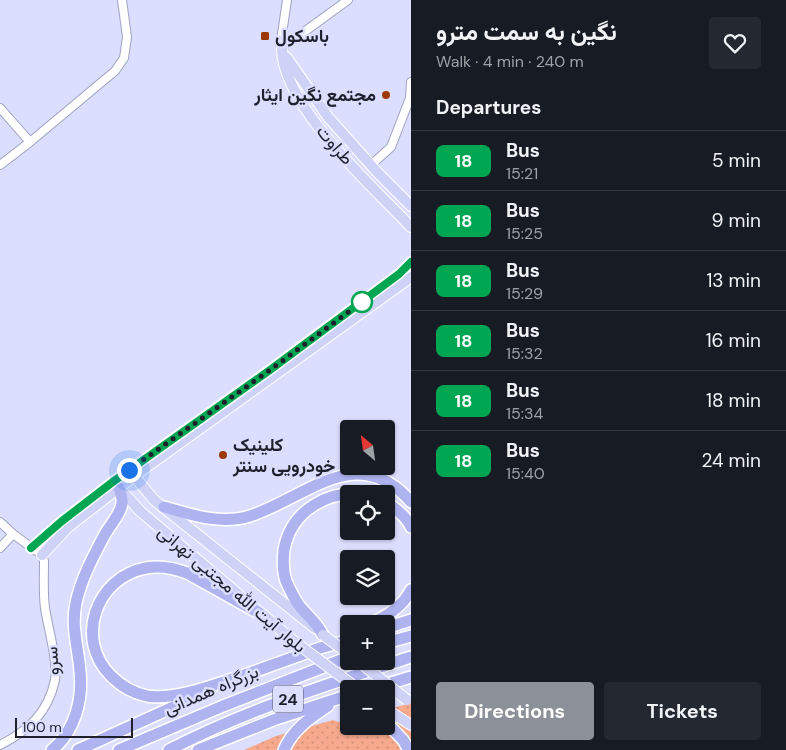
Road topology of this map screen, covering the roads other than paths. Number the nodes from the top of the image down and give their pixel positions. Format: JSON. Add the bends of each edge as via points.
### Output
{"nodes":[{"id":1,"x":122,"y":0,"type":"edge"},
{"id":2,"x":287,"y":0,"type":"edge"},
{"id":3,"x":348,"y":0,"type":"edge"},
{"id":4,"x":331,"y":1,"type":"edge"},
{"id":5,"x":340,"y":5,"type":"junction"},
{"id":6,"x":282,"y":48,"type":"junction"},
{"id":7,"x":411,"y":82,"type":"edge"},
{"id":8,"x":0,"y":108,"type":"edge"},
{"id":9,"x":30,"y":142,"type":"junction"},
{"id":10,"x":0,"y":165,"type":"edge"},
{"id":11,"x":374,"y":169,"type":"junction"},
{"id":12,"x":368,"y":182,"type":"junction"},
{"id":13,"x":411,"y":206,"type":"edge"},
{"id":14,"x":411,"y":228,"type":"edge"},
{"id":15,"x":411,"y":262,"type":"edge"},
{"id":16,"x":411,"y":277,"type":"edge"},
{"id":17,"x":131,"y":473,"type":"junction"},
{"id":18,"x":117,"y":484,"type":"junction"},
{"id":19,"x":145,"y":489,"type":"junction"},
{"id":20,"x":340,"y":494,"type":"edge"},
{"id":21,"x":130,"y":500,"type":"junction"},
{"id":22,"x":411,"y":502,"type":"edge"},
{"id":23,"x":164,"y":507,"type":"junction"},
{"id":24,"x":395,"y":507,"type":"edge"},
{"id":25,"x":0,"y":522,"type":"edge"},
{"id":26,"x":411,"y":527,"type":"edge"},
{"id":27,"x":13,"y":534,"type":"junction"},
{"id":28,"x":0,"y":548,"type":"edge"},
{"id":29,"x":31,"y":548,"type":"junction"},
{"id":30,"x":42,"y":554,"type":"junction"},
{"id":31,"x":411,"y":590,"type":"edge"},
{"id":32,"x":388,"y":615,"type":"edge"},
{"id":33,"x":264,"y":616,"type":"junction"},
{"id":34,"x":411,"y":620,"type":"edge"},
{"id":35,"x":395,"y":625,"type":"edge"},
{"id":36,"x":323,"y":634,"type":"junction"},
{"id":37,"x":411,"y":636,"type":"edge"},
{"id":38,"x":340,"y":638,"type":"edge"},
{"id":39,"x":395,"y":640,"type":"edge"},
{"id":40,"x":340,"y":642,"type":"edge"},
{"id":41,"x":320,"y":648,"type":"junction"},
{"id":42,"x":340,"y":648,"type":"edge"},
{"id":43,"x":411,"y":657,"type":"edge"},
{"id":44,"x":340,"y":660,"type":"edge"},
{"id":45,"x":369,"y":670,"type":"edge"},
{"id":46,"x":246,"y":674,"type":"junction"},
{"id":47,"x":411,"y":677,"type":"edge"},
{"id":48,"x":346,"y":680,"type":"edge"},
{"id":49,"x":395,"y":682,"type":"edge"},
{"id":50,"x":340,"y":698,"type":"edge"},
{"id":51,"x":340,"y":699,"type":"edge"},
{"id":52,"x":409,"y":701,"type":"edge"},
{"id":53,"x":395,"y":715,"type":"edge"},
{"id":54,"x":411,"y":725,"type":"edge"},
{"id":55,"x":395,"y":732,"type":"edge"},
{"id":56,"x":0,"y":746,"type":"edge"},
{"id":57,"x":52,"y":750,"type":"edge"},
{"id":58,"x":78,"y":750,"type":"edge"},
{"id":59,"x":119,"y":750,"type":"edge"},
{"id":60,"x":169,"y":750,"type":"edge"},
{"id":61,"x":198,"y":750,"type":"edge"},
{"id":62,"x":284,"y":750,"type":"edge"},
{"id":63,"x":409,"y":750,"type":"edge"}],
"edges":[{"from":1,"to":9,"type":"street","via":[[127,37],[124,58],[115,71]]},
{"from":2,"to":6,"type":"street","name":"طراوت"},
{"from":3,"to":5,"type":"street"},
{"from":4,"to":5,"type":"street","via":[[333,5]]},
{"from":5,"to":6,"type":"street"},
{"from":6,"to":11,"type":"main road","name":"طراوت","via":[[314,99]]},
{"from":6,"to":12,"type":"main road","name":"طراوت","via":[[287,72],[306,109],[323,134]]},
{"from":7,"to":11,"type":"street","via":[[410,98],[391,147]]},
{"from":8,"to":9,"type":"street"},
{"from":9,"to":10,"type":"street"},
{"from":11,"to":12,"type":"main road"},
{"from":11,"to":13,"type":"main road","name":"طراوت"},
{"from":12,"to":14,"type":"main road","name":"طراوت"},
{"from":15,"to":17,"type":"main road"},
{"from":16,"to":17,"type":"main road"},
{"from":17,"to":18,"type":"main road"},
{"from":17,"to":19,"type":"main road","name":"بلوار آیت الله مجتبی تهرانی"},
{"from":18,"to":21,"type":"main road","name":"بلوار آیت الله مجتبی تهرانی"},
{"from":18,"to":29,"type":"main road","via":[[62,521]]},
{"from":18,"to":30,"type":"main road"},
{"from":18,"to":57,"type":"highway","via":[[122,502],[118,514],[89,566],[76,605],[74,627],[80,672],[76,714],[74,722]]},
{"from":19,"to":21,"type":"main road","via":[[134,492]]},
{"from":19,"to":23,"type":"main road","name":"بلوار آیت الله مجتبی تهرانی"},
{"from":20,"to":36,"type":"highway","via":[[319,501],[300,516],[288,535],[283,556],[286,580],[301,608]]},
{"from":21,"to":33,"type":"main road","name":"بلوار آیت الله مجتبی تهرانی"},
{"from":22,"to":23,"type":"highway","via":[[383,480],[359,473],[334,477],[250,516],[225,521]]},
{"from":23,"to":36,"type":"main road","name":"بلوار آیت الله مجتبی تهرانی"},
{"from":24,"to":26,"type":"highway"},
{"from":25,"to":27,"type":"street"},
{"from":27,"to":28,"type":"street"},
{"from":27,"to":29,"type":"street"},
{"from":29,"to":30,"type":"street"},
{"from":30,"to":56,"type":"street","name":"سرو","via":[[55,679],[44,712],[20,736]]},
{"from":31,"to":32,"type":"highway"},
{"from":33,"to":46,"type":"highway","via":[[192,575],[166,567],[146,568],[116,582],[102,599],[94,618],[92,636],[95,652],[106,671],[126,688],[148,696],[168,695],[191,692]]},
{"from":33,"to":48,"type":"main road","name":"بلوار آیت الله مجتبی تهرانی","bridge":true},
{"from":34,"to":35,"type":"highway"},
{"from":36,"to":42,"type":"main road","name":"بلوار آیت الله مجتبی تهرانی","bridge":true},
{"from":37,"to":39,"type":"highway"},
{"from":38,"to":41,"type":"highway"},
{"from":40,"to":41,"type":"highway","name":"بزرگراه همدانی"},
{"from":41,"to":46,"type":"highway","name":"بزرگراه همدانی"},
{"from":43,"to":60,"type":"highway","name":"بزرگراه همدانی","number":"24","via":[[325,684],[204,732]]},
{"from":44,"to":59,"type":"highway","name":"بزرگراه همدانی","number":"24"},
{"from":45,"to":52,"type":"main road","bridge":true},
{"from":46,"to":58,"type":"highway","name":"بزرگراه همدانی"},
{"from":47,"to":49,"type":"highway"},
{"from":50,"to":61,"type":"highway"},
{"from":51,"to":62,"type":"highway","via":[[302,725],[289,738]]},
{"from":53,"to":54,"type":"main road"},
{"from":55,"to":63,"type":"highway"}]}
